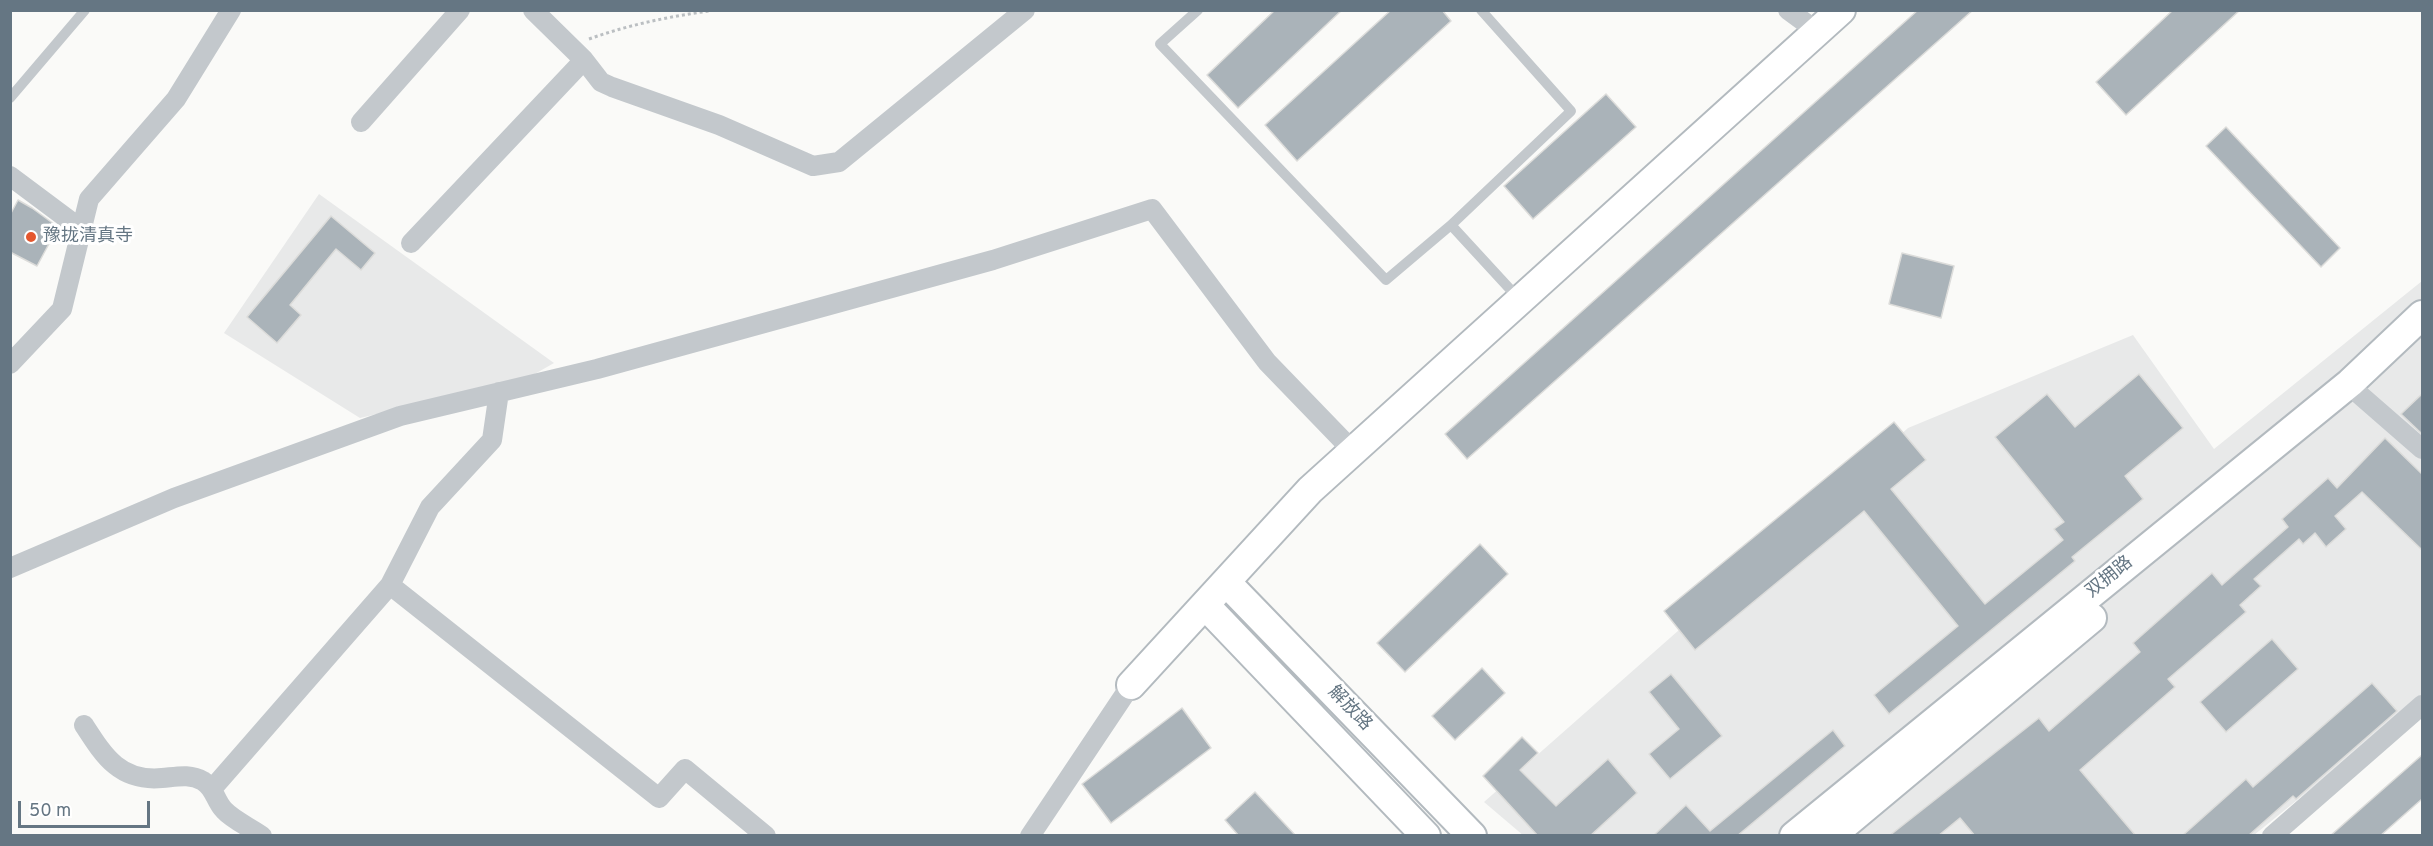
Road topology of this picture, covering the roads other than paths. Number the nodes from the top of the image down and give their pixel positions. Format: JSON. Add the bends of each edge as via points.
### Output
{"nodes":[{"id":1,"x":85,"y":10,"type":"edge"},
{"id":2,"x":231,"y":10,"type":"edge"},
{"id":3,"x":460,"y":10,"type":"edge"},
{"id":4,"x":533,"y":10,"type":"edge"},
{"id":5,"x":1025,"y":10,"type":"edge"},
{"id":6,"x":1198,"y":10,"type":"edge"},
{"id":7,"x":1481,"y":10,"type":"edge"},
{"id":8,"x":1788,"y":10,"type":"edge"},
{"id":9,"x":1841,"y":10,"type":"edge"},
{"id":10,"x":1818,"y":32,"type":"junction"},
{"id":11,"x":584,"y":60,"type":"junction"},
{"id":12,"x":10,"y":98,"type":"edge"},
{"id":13,"x":361,"y":122,"type":"dead end"},
{"id":14,"x":10,"y":176,"type":"edge"},
{"id":15,"x":1451,"y":225,"type":"junction"},
{"id":16,"x":81,"y":229,"type":"junction"},
{"id":17,"x":411,"y":243,"type":"dead end"},
{"id":18,"x":1520,"y":300,"type":"junction"},
{"id":19,"x":2422,"y":315,"type":"edge"},
{"id":20,"x":2422,"y":337,"type":"edge"},
{"id":21,"x":10,"y":364,"type":"edge"},
{"id":22,"x":499,"y":392,"type":"junction"},
{"id":23,"x":2360,"y":395,"type":"junction"},
{"id":24,"x":2422,"y":448,"type":"edge"},
{"id":25,"x":1353,"y":451,"type":"junction"},
{"id":26,"x":10,"y":568,"type":"edge"},
{"id":27,"x":1226,"y":582,"type":"junction"},
{"id":28,"x":390,"y":585,"type":"junction"},
{"id":29,"x":1205,"y":605,"type":"junction"},
{"id":30,"x":1131,"y":685,"type":"joint"},
{"id":31,"x":2422,"y":705,"type":"edge"},
{"id":32,"x":84,"y":725,"type":"dead end"},
{"id":33,"x":212,"y":789,"type":"junction"},
{"id":34,"x":262,"y":836,"type":"edge"},
{"id":35,"x":766,"y":836,"type":"edge"},
{"id":36,"x":1030,"y":836,"type":"edge"},
{"id":37,"x":1426,"y":836,"type":"edge"},
{"id":38,"x":1472,"y":836,"type":"edge"},
{"id":39,"x":1794,"y":836,"type":"edge"},
{"id":40,"x":1831,"y":836,"type":"edge"},
{"id":41,"x":2272,"y":836,"type":"edge"}],
"edges":[{"from":1,"to":12,"type":"lane"},
{"from":2,"to":16,"type":"street","via":[[176,99],[89,199]]},
{"from":3,"to":13,"type":"street"},
{"from":4,"to":11,"type":"street"},
{"from":5,"to":11,"type":"street","via":[[838,162],[813,166],[719,125],[601,82]]},
{"from":6,"to":15,"type":"lane","via":[[1160,44],[1386,280]]},
{"from":7,"to":15,"type":"lane","via":[[1571,111]]},
{"from":8,"to":10,"type":"street"},
{"from":9,"to":10,"type":"street"},
{"from":10,"to":18,"type":"street"},
{"from":11,"to":17,"type":"street"},
{"from":14,"to":16,"type":"street"},
{"from":15,"to":18,"type":"lane"},
{"from":16,"to":21,"type":"street","via":[[62,309]]},
{"from":18,"to":25,"type":"street"},
{"from":19,"to":39,"type":"street","name":"双拥路","via":[[2350,383]]},
{"from":20,"to":23,"type":"street","name":"双拥路"},
{"from":22,"to":25,"type":"street","via":[[597,369],[993,260],[1152,209],[1267,362]]},
{"from":22,"to":26,"type":"street","via":[[400,416],[174,498]]},
{"from":22,"to":28,"type":"street","via":[[492,441],[430,507]]},
{"from":23,"to":24,"type":"street"},
{"from":23,"to":40,"type":"street","name":"双拥路"},
{"from":25,"to":27,"type":"street","via":[[1310,490]]},
{"from":27,"to":29,"type":"street"},
{"from":27,"to":38,"type":"street","name":"解放路"},
{"from":28,"to":33,"type":"street"},
{"from":28,"to":35,"type":"street","via":[[658,798],[685,769]]},
{"from":29,"to":30,"type":"street"},
{"from":29,"to":37,"type":"street","name":"解放路"},
{"from":30,"to":36,"type":"street"},
{"from":31,"to":41,"type":"street"},
{"from":32,"to":33,"type":"street","via":[[105,758],[128,774],[146,779],[182,776],[202,780]]},
{"from":33,"to":34,"type":"street","via":[[224,810]]}]}
